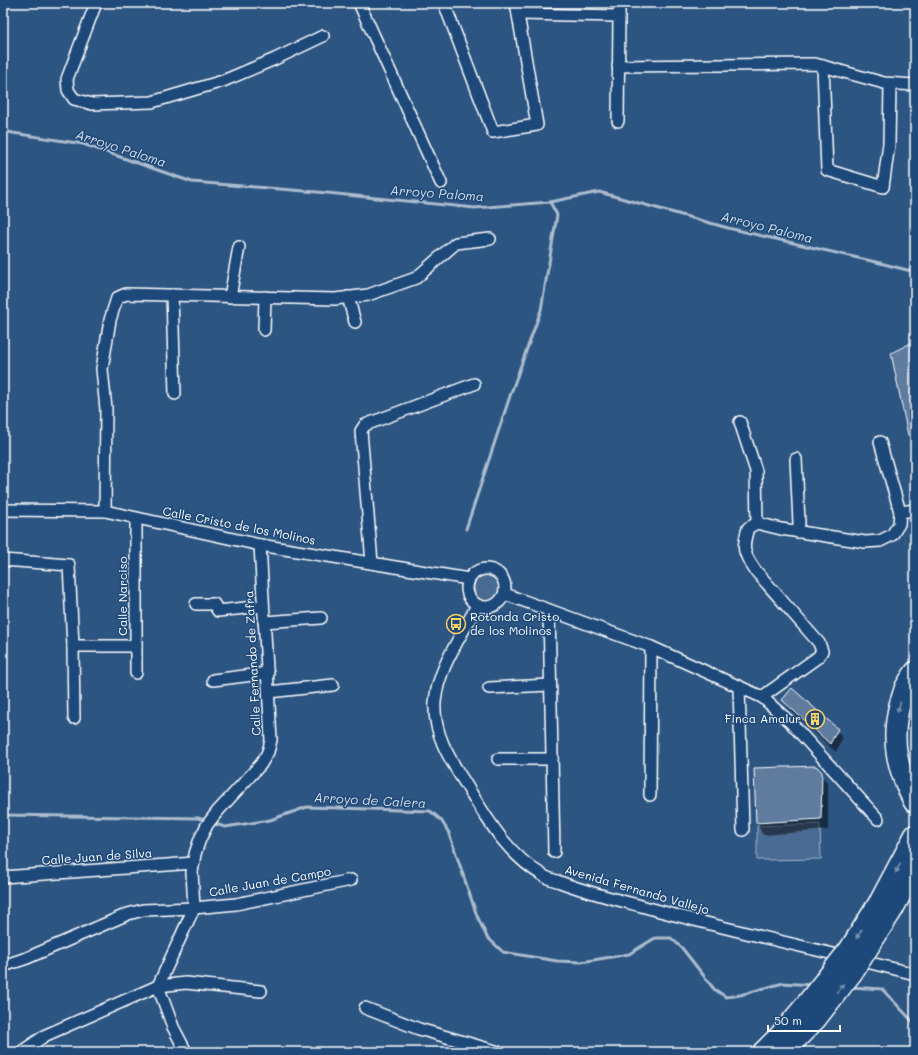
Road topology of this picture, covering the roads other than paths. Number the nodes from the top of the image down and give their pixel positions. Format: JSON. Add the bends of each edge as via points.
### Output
{"nodes":[{"id":1,"x":96,"y":3,"type":"edge"},
{"id":2,"x":359,"y":3,"type":"edge"},
{"id":3,"x":444,"y":3,"type":"edge"},
{"id":4,"x":619,"y":3,"type":"edge"},
{"id":5,"x":517,"y":8,"type":"edge"},
{"id":6,"x":619,"y":16,"type":"junction"},
{"id":7,"x":323,"y":36,"type":"dead end"},
{"id":8,"x":618,"y":66,"type":"junction"},
{"id":9,"x":823,"y":66,"type":"junction"},
{"id":10,"x":890,"y":84,"type":"junction"},
{"id":11,"x":915,"y":85,"type":"edge"},
{"id":12,"x":618,"y":121,"type":"dead end"},
{"id":13,"x":441,"y":183,"type":"dead end"},
{"id":14,"x":490,"y":240,"type":"dead end"},
{"id":15,"x":239,"y":247,"type":"dead end"},
{"id":16,"x":172,"y":295,"type":"junction"},
{"id":17,"x":230,"y":297,"type":"junction"},
{"id":18,"x":265,"y":297,"type":"junction"},
{"id":19,"x":348,"y":297,"type":"junction"},
{"id":20,"x":355,"y":322,"type":"dead end"},
{"id":21,"x":264,"y":330,"type":"dead end"},
{"id":22,"x":474,"y":384,"type":"dead end"},
{"id":23,"x":175,"y":394,"type":"dead end"},
{"id":24,"x":740,"y":422,"type":"dead end"},
{"id":25,"x":880,"y":442,"type":"dead end"},
{"id":26,"x":796,"y":459,"type":"dead end"},
{"id":27,"x":3,"y":510,"type":"edge"},
{"id":28,"x":915,"y":510,"type":"edge"},
{"id":29,"x":105,"y":511,"type":"junction"},
{"id":30,"x":900,"y":512,"type":"junction"},
{"id":31,"x":136,"y":519,"type":"junction"},
{"id":32,"x":757,"y":523,"type":"junction"},
{"id":33,"x":798,"y":532,"type":"junction"},
{"id":34,"x":260,"y":545,"type":"junction"},
{"id":35,"x":3,"y":560,"type":"edge"},
{"id":36,"x":372,"y":563,"type":"junction"},
{"id":37,"x":469,"y":579,"type":"junction"},
{"id":38,"x":505,"y":594,"type":"junction"},
{"id":39,"x":196,"y":604,"type":"dead end"},
{"id":40,"x":263,"y":606,"type":"junction"},
{"id":41,"x":477,"y":606,"type":"junction"},
{"id":42,"x":549,"y":610,"type":"junction"},
{"id":43,"x":321,"y":618,"type":"dead end"},
{"id":44,"x":264,"y":622,"type":"junction"},
{"id":45,"x":73,"y":646,"type":"junction"},
{"id":46,"x":136,"y":646,"type":"junction"},
{"id":47,"x":651,"y":647,"type":"junction"},
{"id":48,"x":915,"y":672,"type":"edge"},
{"id":49,"x":268,"y":673,"type":"junction"},
{"id":50,"x":136,"y":674,"type":"dead end"},
{"id":51,"x":213,"y":680,"type":"dead end"},
{"id":52,"x":550,"y":685,"type":"junction"},
{"id":53,"x":334,"y":686,"type":"dead end"},
{"id":54,"x":739,"y":686,"type":"junction"},
{"id":55,"x":489,"y":688,"type":"dead end"},
{"id":56,"x":269,"y":692,"type":"junction"},
{"id":57,"x":762,"y":697,"type":"junction"},
{"id":58,"x":74,"y":718,"type":"dead end"},
{"id":59,"x":498,"y":759,"type":"dead end"},
{"id":60,"x":552,"y":759,"type":"junction"},
{"id":61,"x":650,"y":795,"type":"dead end"},
{"id":62,"x":914,"y":802,"type":"edge"},
{"id":63,"x":878,"y":819,"type":"dead end"},
{"id":64,"x":743,"y":830,"type":"dead end"},
{"id":65,"x":915,"y":835,"type":"edge"},
{"id":66,"x":554,"y":852,"type":"dead end"},
{"id":67,"x":194,"y":863,"type":"junction"},
{"id":68,"x":915,"y":868,"type":"edge"},
{"id":69,"x":3,"y":878,"type":"edge"},
{"id":70,"x":351,"y":880,"type":"dead end"},
{"id":71,"x":887,"y":905,"type":"junction"},
{"id":72,"x":194,"y":908,"type":"junction"},
{"id":73,"x":3,"y":966,"type":"edge"},
{"id":74,"x":915,"y":974,"type":"edge"},
{"id":75,"x":158,"y":986,"type":"junction"},
{"id":76,"x":261,"y":991,"type":"dead end"},
{"id":77,"x":365,"y":1008,"type":"dead end"},
{"id":78,"x":809,"y":1014,"type":"junction"},
{"id":79,"x":21,"y":1052,"type":"edge"},
{"id":80,"x":186,"y":1052,"type":"edge"},
{"id":81,"x":499,"y":1052,"type":"edge"},
{"id":82,"x":763,"y":1052,"type":"edge"},
{"id":83,"x":784,"y":1052,"type":"edge"}],
"edges":[{"from":1,"to":7,"type":"street","via":[[67,79],[68,90],[74,99],[92,104],[152,102],[223,81]]},
{"from":2,"to":13,"type":"street"},
{"from":3,"to":5,"type":"street","via":[[492,132],[537,125]]},
{"from":4,"to":6,"type":"street"},
{"from":5,"to":6,"type":"street"},
{"from":6,"to":8,"type":"street"},
{"from":8,"to":9,"type":"street"},
{"from":8,"to":12,"type":"street"},
{"from":9,"to":10,"type":"street"},
{"from":9,"to":10,"type":"street","via":[[827,170],[883,187],[888,144]]},
{"from":10,"to":11,"type":"street"},
{"from":14,"to":19,"type":"street","via":[[456,243],[416,278],[368,294]]},
{"from":15,"to":17,"type":"street"},
{"from":16,"to":17,"type":"street"},
{"from":16,"to":23,"type":"street"},
{"from":16,"to":29,"type":"street","via":[[126,294],[117,298],[110,320],[102,369],[106,409]]},
{"from":17,"to":18,"type":"street"},
{"from":18,"to":19,"type":"street"},
{"from":18,"to":21,"type":"street"},
{"from":19,"to":20,"type":"street"},
{"from":22,"to":36,"type":"street","via":[[365,425],[361,431]]},
{"from":24,"to":32,"type":"street","via":[[756,471]]},
{"from":25,"to":30,"type":"street"},
{"from":26,"to":33,"type":"street"},
{"from":27,"to":29,"type":"street","name":"Calle Cristo de los Molinos"},
{"from":28,"to":30,"type":"street"},
{"from":29,"to":31,"type":"street","name":"Calle Cristo de los Molinos"},
{"from":30,"to":33,"type":"street","via":[[899,524],[892,535],[880,541],[865,542]]},
{"from":31,"to":34,"type":"street","name":"Calle Cristo de los Molinos"},
{"from":31,"to":46,"type":"street","name":"Calle Narciso"},
{"from":32,"to":33,"type":"street"},
{"from":32,"to":57,"type":"street","via":[[748,528],[745,537],[747,559],[819,643],[822,651],[818,657]]},
{"from":34,"to":36,"type":"street","name":"Calle Cristo de los Molinos"},
{"from":34,"to":40,"type":"street","name":"Calle Fernando de Zafra"},
{"from":35,"to":45,"type":"street","via":[[69,565]]},
{"from":36,"to":37,"type":"street","name":"Calle Cristo de los Molinos"},
{"from":37,"to":38,"type":"street","via":[[478,570],[491,569],[502,576]]},
{"from":37,"to":41,"type":"street","via":[[469,597]]},
{"from":38,"to":41,"type":"street","via":[[496,605],[484,608]]},
{"from":38,"to":42,"type":"street"},
{"from":39,"to":40,"type":"street","via":[[214,604],[218,611]]},
{"from":40,"to":44,"type":"street","name":"Calle Fernando de Zafra"},
{"from":41,"to":74,"type":"street","name":"Avenida Fernando Vallejo","via":[[448,660],[438,687],[435,718],[447,754],[494,830],[516,855],[544,876],[573,887]]},
{"from":42,"to":47,"type":"street"},
{"from":42,"to":52,"type":"street"},
{"from":43,"to":44,"type":"street"},
{"from":44,"to":49,"type":"street","name":"Calle Fernando de Zafra"},
{"from":45,"to":46,"type":"street"},
{"from":45,"to":58,"type":"street"},
{"from":46,"to":50,"type":"street","name":"Calle Narciso"},
{"from":47,"to":54,"type":"street"},
{"from":47,"to":61,"type":"street"},
{"from":48,"to":62,"type":"highway","one_way":true,"via":[[904,689],[897,717],[895,743],[902,774]]},
{"from":49,"to":51,"type":"street"},
{"from":49,"to":56,"type":"street","name":"Calle Fernando de Zafra"},
{"from":52,"to":55,"type":"street"},
{"from":52,"to":60,"type":"street"},
{"from":53,"to":56,"type":"street"},
{"from":54,"to":57,"type":"street"},
{"from":54,"to":64,"type":"street"},
{"from":56,"to":67,"type":"street","name":"Calle Fernando de Zafra","via":[[271,740],[268,752],[261,764],[204,830]]},
{"from":57,"to":63,"type":"street","via":[[792,724]]},
{"from":59,"to":60,"type":"street"},
{"from":60,"to":66,"type":"street"},
{"from":65,"to":71,"type":"highway","one_way":true},
{"from":67,"to":69,"type":"street","name":"Calle Juan de Silva"},
{"from":67,"to":72,"type":"street","name":"Calle Fernando de Zafra"},
{"from":68,"to":71,"type":"highway"},
{"from":70,"to":72,"type":"street","name":"Calle Juan de Campo","via":[[236,904]]},
{"from":71,"to":78,"type":"highway","bridge":true,"via":[[852,973]]},
{"from":72,"to":73,"type":"street","name":"Calle Juan de Campo","via":[[143,910],[128,914]]},
{"from":72,"to":75,"type":"street","name":"Calle Fernando de Zafra"},
{"from":75,"to":76,"type":"street","via":[[186,983]]},
{"from":75,"to":79,"type":"street","via":[[46,1035]]},
{"from":75,"to":80,"type":"street","via":[[173,1027]]},
{"from":77,"to":81,"type":"street","via":[[419,1029]]},
{"from":78,"to":82,"type":"highway","via":[[781,1034]]},
{"from":78,"to":83,"type":"highway"}]}
